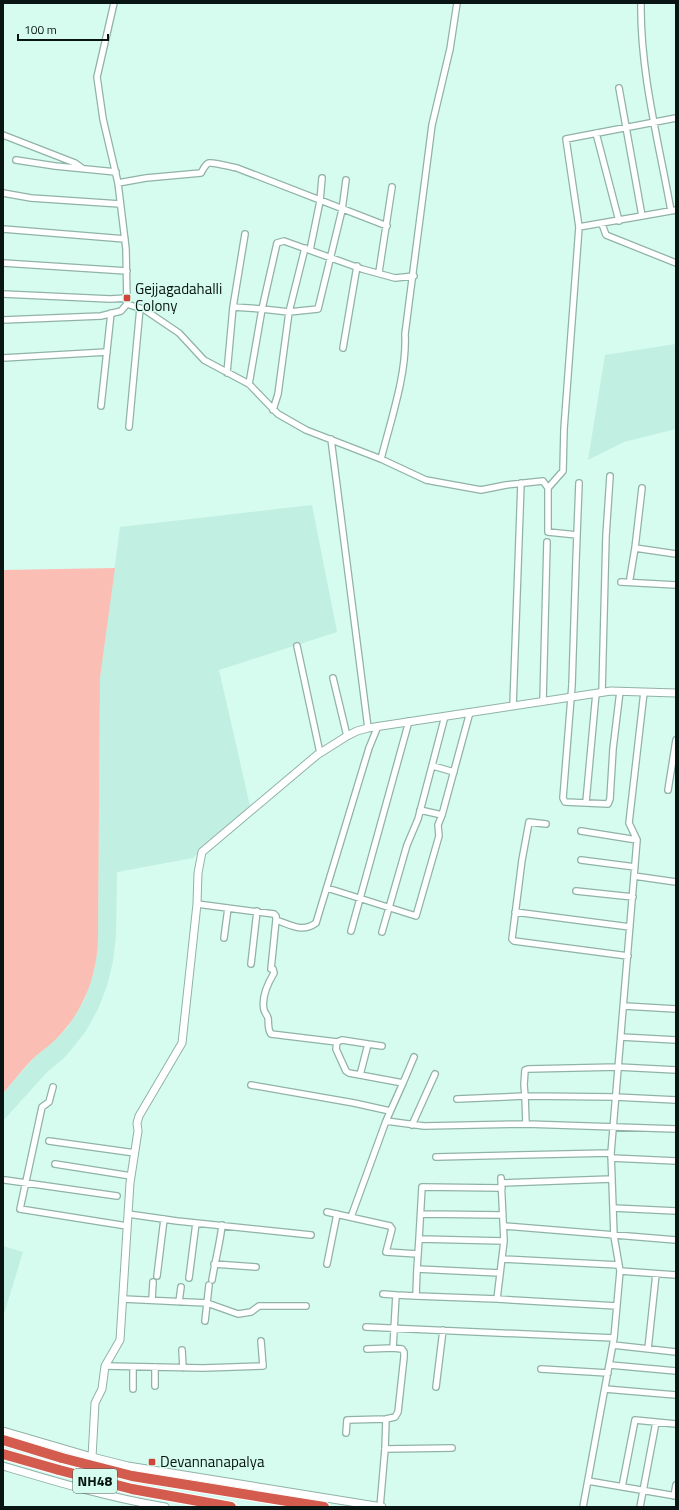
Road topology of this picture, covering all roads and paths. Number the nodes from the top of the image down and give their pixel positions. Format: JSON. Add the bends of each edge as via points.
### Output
{"nodes":[{"id":1,"x":114,"y":3,"type":"edge"},
{"id":2,"x":457,"y":3,"type":"edge"},
{"id":3,"x":641,"y":3,"type":"edge"},
{"id":4,"x":619,"y":88,"type":"dead end"},
{"id":5,"x":676,"y":118,"type":"edge"},
{"id":6,"x":655,"y":122,"type":"junction"},
{"id":7,"x":626,"y":127,"type":"junction"},
{"id":8,"x":596,"y":133,"type":"junction"},
{"id":9,"x":3,"y":135,"type":"edge"},
{"id":10,"x":16,"y":160,"type":"dead end"},
{"id":11,"x":83,"y":169,"type":"junction"},
{"id":12,"x":116,"y":172,"type":"junction"},
{"id":13,"x":322,"y":178,"type":"dead end"},
{"id":14,"x":346,"y":180,"type":"dead end"},
{"id":15,"x":118,"y":183,"type":"junction"},
{"id":16,"x":392,"y":187,"type":"dead end"},
{"id":17,"x":3,"y":193,"type":"edge"},
{"id":18,"x":320,"y":201,"type":"junction"},
{"id":19,"x":120,"y":204,"type":"junction"},
{"id":20,"x":342,"y":210,"type":"junction"},
{"id":21,"x":674,"y":211,"type":"edge"},
{"id":22,"x":642,"y":216,"type":"junction"},
{"id":23,"x":619,"y":221,"type":"junction"},
{"id":24,"x":602,"y":224,"type":"junction"},
{"id":25,"x":387,"y":226,"type":"junction"},
{"id":26,"x":579,"y":227,"type":"junction"},
{"id":27,"x":3,"y":229,"type":"edge"},
{"id":28,"x":245,"y":234,"type":"dead end"},
{"id":29,"x":125,"y":239,"type":"junction"},
{"id":30,"x":307,"y":249,"type":"junction"},
{"id":31,"x":330,"y":257,"type":"junction"},
{"id":32,"x":3,"y":263,"type":"edge"},
{"id":33,"x":676,"y":263,"type":"edge"},
{"id":34,"x":357,"y":266,"type":"junction"},
{"id":35,"x":127,"y":271,"type":"junction"},
{"id":36,"x":379,"y":272,"type":"junction"},
{"id":37,"x":414,"y":276,"type":"junction"},
{"id":38,"x":3,"y":294,"type":"edge"},
{"id":39,"x":127,"y":301,"type":"junction"},
{"id":40,"x":140,"y":308,"type":"junction"},
{"id":41,"x":233,"y":308,"type":"junction"},
{"id":42,"x":262,"y":309,"type":"junction"},
{"id":43,"x":290,"y":312,"type":"junction"},
{"id":44,"x":111,"y":313,"type":"junction"},
{"id":45,"x":3,"y":320,"type":"edge"},
{"id":46,"x":344,"y":348,"type":"dead end"},
{"id":47,"x":107,"y":352,"type":"junction"},
{"id":48,"x":3,"y":358,"type":"edge"},
{"id":49,"x":227,"y":373,"type":"junction"},
{"id":50,"x":249,"y":384,"type":"junction"},
{"id":51,"x":101,"y":406,"type":"dead end"},
{"id":52,"x":273,"y":410,"type":"junction"},
{"id":53,"x":129,"y":427,"type":"dead end"},
{"id":54,"x":331,"y":439,"type":"junction"},
{"id":55,"x":381,"y":459,"type":"junction"},
{"id":56,"x":610,"y":476,"type":"dead end"},
{"id":57,"x":521,"y":483,"type":"junction"},
{"id":58,"x":579,"y":483,"type":"dead end"},
{"id":59,"x":548,"y":488,"type":"junction"},
{"id":60,"x":642,"y":488,"type":"dead end"},
{"id":61,"x":577,"y":535,"type":"junction"},
{"id":62,"x":547,"y":542,"type":"dead end"},
{"id":63,"x":635,"y":548,"type":"junction"},
{"id":64,"x":676,"y":554,"type":"edge"},
{"id":65,"x":630,"y":578,"type":"dead end"},
{"id":66,"x":621,"y":582,"type":"dead end"},
{"id":67,"x":676,"y":585,"type":"edge"},
{"id":68,"x":297,"y":646,"type":"dead end"},
{"id":69,"x":333,"y":678,"type":"dead end"},
{"id":70,"x":620,"y":691,"type":"junction"},
{"id":71,"x":644,"y":692,"type":"junction"},
{"id":72,"x":599,"y":693,"type":"junction"},
{"id":73,"x":676,"y":693,"type":"edge"},
{"id":74,"x":571,"y":697,"type":"junction"},
{"id":75,"x":543,"y":701,"type":"junction"},
{"id":76,"x":513,"y":706,"type":"junction"},
{"id":77,"x":470,"y":712,"type":"junction"},
{"id":78,"x":445,"y":716,"type":"junction"},
{"id":79,"x":409,"y":722,"type":"junction"},
{"id":80,"x":378,"y":726,"type":"junction"},
{"id":81,"x":368,"y":728,"type":"junction"},
{"id":82,"x":346,"y":736,"type":"junction"},
{"id":83,"x":676,"y":740,"type":"edge"},
{"id":84,"x":320,"y":753,"type":"junction"},
{"id":85,"x":433,"y":766,"type":"junction"},
{"id":86,"x":454,"y":772,"type":"junction"},
{"id":87,"x":668,"y":790,"type":"dead end"},
{"id":88,"x":586,"y":802,"type":"junction"},
{"id":89,"x":420,"y":810,"type":"junction"},
{"id":90,"x":442,"y":815,"type":"junction"},
{"id":91,"x":546,"y":824,"type":"dead end"},
{"id":92,"x":581,"y":831,"type":"dead end"},
{"id":93,"x":637,"y":840,"type":"junction"},
{"id":94,"x":581,"y":860,"type":"dead end"},
{"id":95,"x":635,"y":866,"type":"junction"},
{"id":96,"x":634,"y":876,"type":"junction"},
{"id":97,"x":676,"y":882,"type":"edge"},
{"id":98,"x":327,"y":888,"type":"junction"},
{"id":99,"x":576,"y":891,"type":"dead end"},
{"id":100,"x":633,"y":897,"type":"junction"},
{"id":101,"x":360,"y":899,"type":"junction"},
{"id":102,"x":197,"y":904,"type":"junction"},
{"id":103,"x":389,"y":907,"type":"junction"},
{"id":104,"x":228,"y":908,"type":"junction"},
{"id":105,"x":257,"y":911,"type":"junction"},
{"id":106,"x":515,"y":912,"type":"junction"},
{"id":107,"x":276,"y":920,"type":"junction"},
{"id":108,"x":630,"y":926,"type":"junction"},
{"id":109,"x":352,"y":931,"type":"dead end"},
{"id":110,"x":382,"y":932,"type":"dead end"},
{"id":111,"x":224,"y":938,"type":"dead end"},
{"id":112,"x":628,"y":956,"type":"junction"},
{"id":113,"x":251,"y":964,"type":"dead end"},
{"id":114,"x":624,"y":1006,"type":"junction"},
{"id":115,"x":676,"y":1009,"type":"edge"},
{"id":116,"x":621,"y":1037,"type":"junction"},
{"id":117,"x":676,"y":1040,"type":"edge"},
{"id":118,"x":338,"y":1042,"type":"junction"},
{"id":119,"x":368,"y":1044,"type":"junction"},
{"id":120,"x":382,"y":1046,"type":"dead end"},
{"id":121,"x":414,"y":1057,"type":"dead end"},
{"id":122,"x":618,"y":1068,"type":"junction"},
{"id":123,"x":676,"y":1070,"type":"edge"},
{"id":124,"x":435,"y":1074,"type":"dead end"},
{"id":125,"x":360,"y":1075,"type":"junction"},
{"id":126,"x":403,"y":1083,"type":"junction"},
{"id":127,"x":251,"y":1085,"type":"dead end"},
{"id":128,"x":53,"y":1087,"type":"dead end"},
{"id":129,"x":525,"y":1096,"type":"junction"},
{"id":130,"x":615,"y":1097,"type":"junction"},
{"id":131,"x":457,"y":1099,"type":"dead end"},
{"id":132,"x":676,"y":1100,"type":"edge"},
{"id":133,"x":390,"y":1111,"type":"junction"},
{"id":134,"x":386,"y":1121,"type":"junction"},
{"id":135,"x":526,"y":1124,"type":"junction"},
{"id":136,"x":412,"y":1125,"type":"junction"},
{"id":137,"x":613,"y":1126,"type":"junction"},
{"id":138,"x":676,"y":1129,"type":"edge"},
{"id":139,"x":49,"y":1141,"type":"dead end"},
{"id":140,"x":135,"y":1153,"type":"junction"},
{"id":141,"x":611,"y":1156,"type":"junction"},
{"id":142,"x":436,"y":1157,"type":"dead end"},
{"id":143,"x":676,"y":1161,"type":"edge"},
{"id":144,"x":55,"y":1164,"type":"dead end"},
{"id":145,"x":131,"y":1176,"type":"junction"},
{"id":146,"x":612,"y":1179,"type":"junction"},
{"id":147,"x":5,"y":1180,"type":"dead end"},
{"id":148,"x":26,"y":1183,"type":"junction"},
{"id":149,"x":502,"y":1183,"type":"junction"},
{"id":150,"x":117,"y":1196,"type":"dead end"},
{"id":151,"x":613,"y":1208,"type":"junction"},
{"id":152,"x":676,"y":1211,"type":"edge"},
{"id":153,"x":327,"y":1212,"type":"dead end"},
{"id":154,"x":128,"y":1214,"type":"junction"},
{"id":155,"x":337,"y":1214,"type":"junction"},
{"id":156,"x":421,"y":1214,"type":"junction"},
{"id":157,"x":503,"y":1215,"type":"junction"},
{"id":158,"x":350,"y":1216,"type":"junction"},
{"id":159,"x":164,"y":1219,"type":"junction"},
{"id":160,"x":196,"y":1223,"type":"junction"},
{"id":161,"x":222,"y":1225,"type":"junction"},
{"id":162,"x":127,"y":1226,"type":"junction"},
{"id":163,"x":504,"y":1226,"type":"junction"},
{"id":164,"x":311,"y":1235,"type":"dead end"},
{"id":165,"x":614,"y":1236,"type":"junction"},
{"id":166,"x":420,"y":1239,"type":"junction"},
{"id":167,"x":676,"y":1240,"type":"edge"},
{"id":168,"x":504,"y":1241,"type":"junction"},
{"id":169,"x":418,"y":1254,"type":"junction"},
{"id":170,"x":502,"y":1259,"type":"junction"},
{"id":171,"x":214,"y":1264,"type":"junction"},
{"id":172,"x":327,"y":1264,"type":"dead end"},
{"id":173,"x":256,"y":1267,"type":"dead end"},
{"id":174,"x":417,"y":1268,"type":"junction"},
{"id":175,"x":620,"y":1268,"type":"junction"},
{"id":176,"x":500,"y":1273,"type":"junction"},
{"id":177,"x":656,"y":1274,"type":"junction"},
{"id":178,"x":676,"y":1275,"type":"edge"},
{"id":179,"x":157,"y":1276,"type":"dead end"},
{"id":180,"x":189,"y":1278,"type":"dead end"},
{"id":181,"x":154,"y":1282,"type":"dead end"},
{"id":182,"x":181,"y":1287,"type":"dead end"},
{"id":183,"x":383,"y":1294,"type":"dead end"},
{"id":184,"x":396,"y":1295,"type":"junction"},
{"id":185,"x":416,"y":1296,"type":"junction"},
{"id":186,"x":123,"y":1299,"type":"junction"},
{"id":187,"x":497,"y":1299,"type":"junction"},
{"id":188,"x":152,"y":1300,"type":"junction"},
{"id":189,"x":179,"y":1302,"type":"junction"},
{"id":190,"x":207,"y":1303,"type":"junction"},
{"id":191,"x":306,"y":1306,"type":"dead end"},
{"id":192,"x":617,"y":1306,"type":"junction"},
{"id":193,"x":205,"y":1321,"type":"dead end"},
{"id":194,"x":366,"y":1327,"type":"dead end"},
{"id":195,"x":394,"y":1327,"type":"junction"},
{"id":196,"x":443,"y":1330,"type":"junction"},
{"id":197,"x":261,"y":1340,"type":"dead end"},
{"id":198,"x":613,"y":1341,"type":"junction"},
{"id":199,"x":393,"y":1348,"type":"junction"},
{"id":200,"x":367,"y":1349,"type":"dead end"},
{"id":201,"x":648,"y":1349,"type":"junction"},
{"id":202,"x":182,"y":1350,"type":"dead end"},
{"id":203,"x":676,"y":1352,"type":"edge"},
{"id":204,"x":610,"y":1364,"type":"junction"},
{"id":205,"x":105,"y":1366,"type":"junction"},
{"id":206,"x":133,"y":1367,"type":"junction"},
{"id":207,"x":155,"y":1367,"type":"junction"},
{"id":208,"x":183,"y":1368,"type":"junction"},
{"id":209,"x":541,"y":1369,"type":"dead end"},
{"id":210,"x":676,"y":1371,"type":"edge"},
{"id":211,"x":608,"y":1373,"type":"junction"},
{"id":212,"x":155,"y":1386,"type":"dead end"},
{"id":213,"x":436,"y":1387,"type":"dead end"},
{"id":214,"x":133,"y":1389,"type":"dead end"},
{"id":215,"x":605,"y":1389,"type":"junction"},
{"id":216,"x":676,"y":1395,"type":"edge"},
{"id":217,"x":386,"y":1419,"type":"junction"},
{"id":218,"x":656,"y":1422,"type":"junction"},
{"id":219,"x":676,"y":1424,"type":"edge"},
{"id":220,"x":3,"y":1432,"type":"edge"},
{"id":221,"x":346,"y":1433,"type":"dead end"},
{"id":222,"x":3,"y":1440,"type":"edge"},
{"id":223,"x":452,"y":1448,"type":"dead end"},
{"id":224,"x":385,"y":1449,"type":"junction"},
{"id":225,"x":3,"y":1454,"type":"edge"},
{"id":226,"x":92,"y":1457,"type":"junction"},
{"id":227,"x":3,"y":1466,"type":"edge"},
{"id":228,"x":588,"y":1481,"type":"junction"},
{"id":229,"x":676,"y":1485,"type":"edge"},
{"id":230,"x":622,"y":1487,"type":"junction"},
{"id":231,"x":83,"y":1489,"type":"junction"},
{"id":232,"x":644,"y":1491,"type":"junction"},
{"id":233,"x":675,"y":1496,"type":"edge"},
{"id":234,"x":165,"y":1507,"type":"edge"},
{"id":235,"x":231,"y":1507,"type":"edge"},
{"id":236,"x":324,"y":1507,"type":"edge"},
{"id":237,"x":381,"y":1507,"type":"edge"},
{"id":238,"x":583,"y":1507,"type":"edge"},
{"id":239,"x":640,"y":1507,"type":"edge"}],
"edges":[{"from":1,"to":12,"type":"street","via":[[96,77]]},
{"from":2,"to":37,"type":"street","via":[[450,49],[432,128]]},
{"from":3,"to":6,"type":"street","via":[[646,79]]},
{"from":4,"to":7,"type":"street"},
{"from":5,"to":6,"type":"street"},
{"from":6,"to":7,"type":"street"},
{"from":6,"to":21,"type":"street"},
{"from":7,"to":8,"type":"street"},
{"from":7,"to":22,"type":"street"},
{"from":8,"to":23,"type":"street"},
{"from":8,"to":26,"type":"street","via":[[566,139]]},
{"from":9,"to":11,"type":"street","via":[[75,163]]},
{"from":10,"to":11,"type":"street"},
{"from":11,"to":12,"type":"street"},
{"from":12,"to":15,"type":"street"},
{"from":13,"to":18,"type":"street"},
{"from":14,"to":20,"type":"street"},
{"from":15,"to":18,"type":"street","via":[[201,174],[209,163],[237,168]]},
{"from":15,"to":19,"type":"street"},
{"from":16,"to":25,"type":"street"},
{"from":17,"to":19,"type":"street","via":[[31,198]]},
{"from":18,"to":20,"type":"street"},
{"from":18,"to":30,"type":"street"},
{"from":19,"to":29,"type":"street"},
{"from":20,"to":25,"type":"street"},
{"from":20,"to":31,"type":"street"},
{"from":21,"to":22,"type":"street"},
{"from":22,"to":23,"type":"street"},
{"from":23,"to":24,"type":"street"},
{"from":24,"to":26,"type":"street"},
{"from":24,"to":33,"type":"street","via":[[606,235]]},
{"from":25,"to":36,"type":"street"},
{"from":26,"to":59,"type":"street","via":[[563,471]]},
{"from":27,"to":29,"type":"street"},
{"from":28,"to":41,"type":"street"},
{"from":29,"to":35,"type":"street"},
{"from":30,"to":31,"type":"street"},
{"from":30,"to":42,"type":"street","via":[[284,242],[277,243]]},
{"from":30,"to":43,"type":"street"},
{"from":31,"to":34,"type":"street"},
{"from":31,"to":43,"type":"street","via":[[318,309]]},
{"from":32,"to":35,"type":"street"},
{"from":34,"to":36,"type":"street"},
{"from":34,"to":46,"type":"street"},
{"from":35,"to":39,"type":"street"},
{"from":36,"to":37,"type":"street","via":[[395,278]]},
{"from":37,"to":55,"type":"street","via":[[402,375]]},
{"from":38,"to":39,"type":"street"},
{"from":39,"to":40,"type":"street"},
{"from":39,"to":44,"type":"street","via":[[121,311]]},
{"from":40,"to":49,"type":"street","via":[[179,333],[204,360]]},
{"from":40,"to":53,"type":"street"},
{"from":41,"to":42,"type":"street"},
{"from":41,"to":49,"type":"street"},
{"from":42,"to":43,"type":"street"},
{"from":42,"to":50,"type":"street"},
{"from":43,"to":52,"type":"street","via":[[278,394]]},
{"from":44,"to":45,"type":"street","via":[[101,316]]},
{"from":44,"to":47,"type":"street"},
{"from":47,"to":48,"type":"street"},
{"from":47,"to":51,"type":"street"},
{"from":49,"to":50,"type":"street"},
{"from":50,"to":52,"type":"street"},
{"from":52,"to":54,"type":"street","via":[[306,430]]},
{"from":54,"to":55,"type":"street"},
{"from":54,"to":81,"type":"street"},
{"from":55,"to":57,"type":"street","via":[[426,480],[481,490]]},
{"from":56,"to":72,"type":"street"},
{"from":57,"to":59,"type":"street","via":[[543,481]]},
{"from":57,"to":76,"type":"street"},
{"from":58,"to":61,"type":"street"},
{"from":59,"to":61,"type":"street","via":[[548,532]]},
{"from":60,"to":63,"type":"street"},
{"from":61,"to":74,"type":"street"},
{"from":62,"to":75,"type":"street"},
{"from":63,"to":64,"type":"street"},
{"from":63,"to":65,"type":"street"},
{"from":66,"to":67,"type":"street"},
{"from":68,"to":84,"type":"street"},
{"from":69,"to":82,"type":"street"},
{"from":70,"to":71,"type":"street"},
{"from":70,"to":72,"type":"street"},
{"from":70,"to":88,"type":"street","via":[[610,799],[608,804]]},
{"from":71,"to":73,"type":"street"},
{"from":71,"to":93,"type":"street","via":[[630,823]]},
{"from":72,"to":74,"type":"street"},
{"from":72,"to":88,"type":"street"},
{"from":74,"to":75,"type":"street"},
{"from":74,"to":88,"type":"street","via":[[563,798],[565,802]]},
{"from":75,"to":76,"type":"street"},
{"from":76,"to":77,"type":"street"},
{"from":77,"to":78,"type":"street"},
{"from":77,"to":86,"type":"street"},
{"from":78,"to":79,"type":"street"},
{"from":78,"to":85,"type":"street"},
{"from":79,"to":80,"type":"street"},
{"from":79,"to":101,"type":"street"},
{"from":80,"to":81,"type":"street"},
{"from":80,"to":98,"type":"street"},
{"from":81,"to":82,"type":"street"},
{"from":82,"to":84,"type":"street"},
{"from":83,"to":87,"type":"street"},
{"from":84,"to":102,"type":"street","via":[[202,852]]},
{"from":85,"to":86,"type":"street"},
{"from":85,"to":89,"type":"street"},
{"from":86,"to":90,"type":"street"},
{"from":89,"to":90,"type":"street"},
{"from":89,"to":103,"type":"street"},
{"from":90,"to":103,"type":"street","via":[[438,825],[439,836],[416,916]]},
{"from":91,"to":106,"type":"street","via":[[529,822]]},
{"from":92,"to":93,"type":"street"},
{"from":93,"to":95,"type":"street"},
{"from":94,"to":95,"type":"street"},
{"from":95,"to":96,"type":"street"},
{"from":96,"to":97,"type":"street"},
{"from":96,"to":100,"type":"street"},
{"from":98,"to":101,"type":"street"},
{"from":98,"to":107,"type":"street","via":[[316,922],[309,928]]},
{"from":99,"to":100,"type":"street"},
{"from":100,"to":108,"type":"street"},
{"from":101,"to":103,"type":"street"},
{"from":101,"to":109,"type":"street"},
{"from":102,"to":104,"type":"street"},
{"from":102,"to":140,"type":"street","via":[[182,1044],[139,1116]]},
{"from":103,"to":110,"type":"street"},
{"from":104,"to":105,"type":"street"},
{"from":104,"to":111,"type":"street"},
{"from":105,"to":107,"type":"street","via":[[274,914]]},
{"from":105,"to":113,"type":"street"},
{"from":106,"to":108,"type":"street"},
{"from":106,"to":112,"type":"street","via":[[512,936],[514,941]]},
{"from":107,"to":118,"type":"street","via":[[271,969],[274,973],[267,986],[263,1004],[268,1017],[268,1029],[271,1034]]},
{"from":108,"to":112,"type":"street"},
{"from":112,"to":114,"type":"street"},
{"from":114,"to":115,"type":"street"},
{"from":114,"to":116,"type":"street"},
{"from":116,"to":117,"type":"street"},
{"from":116,"to":122,"type":"street"},
{"from":118,"to":119,"type":"street","via":[[342,1040]]},
{"from":118,"to":125,"type":"street","via":[[336,1049],[346,1071]]},
{"from":119,"to":120,"type":"street"},
{"from":119,"to":125,"type":"street"},
{"from":121,"to":126,"type":"street"},
{"from":122,"to":123,"type":"street"},
{"from":122,"to":129,"type":"street","via":[[528,1069],[524,1073]]},
{"from":122,"to":130,"type":"street"},
{"from":124,"to":136,"type":"street"},
{"from":125,"to":126,"type":"street"},
{"from":126,"to":133,"type":"street"},
{"from":127,"to":133,"type":"street"},
{"from":128,"to":148,"type":"street","via":[[49,1102],[42,1107]]},
{"from":129,"to":130,"type":"street"},
{"from":129,"to":131,"type":"street"},
{"from":129,"to":135,"type":"street"},
{"from":130,"to":132,"type":"street"},
{"from":130,"to":137,"type":"street"},
{"from":133,"to":134,"type":"street"},
{"from":134,"to":136,"type":"street"},
{"from":134,"to":158,"type":"street"},
{"from":135,"to":136,"type":"street"},
{"from":135,"to":137,"type":"street"},
{"from":137,"to":138,"type":"street"},
{"from":137,"to":141,"type":"street"},
{"from":139,"to":140,"type":"street"},
{"from":140,"to":145,"type":"street"},
{"from":141,"to":142,"type":"street"},
{"from":141,"to":143,"type":"street"},
{"from":141,"to":146,"type":"street"},
{"from":144,"to":145,"type":"street"},
{"from":145,"to":154,"type":"street"},
{"from":146,"to":149,"type":"street"},
{"from":146,"to":151,"type":"street"},
{"from":147,"to":148,"type":"street"},
{"from":148,"to":150,"type":"street"},
{"from":148,"to":162,"type":"street","via":[[20,1209]]},
{"from":149,"to":156,"type":"street","via":[[422,1187]]},
{"from":149,"to":157,"type":"street"},
{"from":151,"to":152,"type":"street"},
{"from":151,"to":165,"type":"street"},
{"from":153,"to":155,"type":"street"},
{"from":154,"to":159,"type":"street"},
{"from":154,"to":162,"type":"street"},
{"from":155,"to":158,"type":"street"},
{"from":155,"to":172,"type":"street"},
{"from":156,"to":157,"type":"street"},
{"from":156,"to":166,"type":"street"},
{"from":157,"to":163,"type":"street"},
{"from":158,"to":169,"type":"street","via":[[390,1226],[392,1229],[386,1252]]},
{"from":159,"to":160,"type":"street"},
{"from":159,"to":179,"type":"street"},
{"from":160,"to":161,"type":"street"},
{"from":160,"to":180,"type":"street"},
{"from":161,"to":164,"type":"street"},
{"from":161,"to":171,"type":"street"},
{"from":162,"to":186,"type":"street"},
{"from":163,"to":165,"type":"street"},
{"from":163,"to":168,"type":"street"},
{"from":165,"to":167,"type":"street"},
{"from":165,"to":175,"type":"street"},
{"from":166,"to":168,"type":"street"},
{"from":166,"to":169,"type":"street"},
{"from":168,"to":170,"type":"street"},
{"from":169,"to":174,"type":"street"},
{"from":170,"to":175,"type":"street"},
{"from":170,"to":176,"type":"street"},
{"from":171,"to":173,"type":"street"},
{"from":171,"to":190,"type":"street"},
{"from":174,"to":176,"type":"street"},
{"from":174,"to":185,"type":"street"},
{"from":175,"to":177,"type":"street"},
{"from":175,"to":192,"type":"street"},
{"from":176,"to":187,"type":"street"},
{"from":177,"to":178,"type":"street"},
{"from":177,"to":201,"type":"street"},
{"from":181,"to":188,"type":"street"},
{"from":182,"to":189,"type":"street"},
{"from":183,"to":184,"type":"street"},
{"from":184,"to":185,"type":"street"},
{"from":184,"to":195,"type":"street"},
{"from":185,"to":187,"type":"street"},
{"from":186,"to":188,"type":"street"},
{"from":186,"to":205,"type":"street","via":[[120,1340]]},
{"from":187,"to":192,"type":"street"},
{"from":188,"to":189,"type":"street"},
{"from":189,"to":190,"type":"street"},
{"from":190,"to":191,"type":"street","via":[[238,1314],[251,1312],[258,1306]]},
{"from":190,"to":193,"type":"street"},
{"from":192,"to":198,"type":"street"},
{"from":194,"to":195,"type":"street"},
{"from":195,"to":196,"type":"street"},
{"from":195,"to":199,"type":"street"},
{"from":196,"to":198,"type":"street"},
{"from":196,"to":213,"type":"street"},
{"from":197,"to":208,"type":"street","via":[[262,1366]]},
{"from":198,"to":201,"type":"street"},
{"from":198,"to":204,"type":"street"},
{"from":199,"to":200,"type":"street"},
{"from":199,"to":217,"type":"street","via":[[402,1349],[404,1356],[398,1412],[395,1417]]},
{"from":201,"to":203,"type":"street"},
{"from":202,"to":208,"type":"street"},
{"from":204,"to":210,"type":"street"},
{"from":204,"to":211,"type":"street"},
{"from":205,"to":206,"type":"street"},
{"from":205,"to":226,"type":"street","via":[[102,1389],[95,1403]]},
{"from":206,"to":207,"type":"street"},
{"from":206,"to":214,"type":"street"},
{"from":207,"to":208,"type":"street"},
{"from":207,"to":212,"type":"street"},
{"from":209,"to":211,"type":"street"},
{"from":211,"to":215,"type":"street"},
{"from":215,"to":216,"type":"street"},
{"from":215,"to":228,"type":"street"},
{"from":217,"to":221,"type":"street","via":[[347,1420]]},
{"from":217,"to":224,"type":"street"},
{"from":218,"to":219,"type":"street"},
{"from":218,"to":230,"type":"street","via":[[635,1420]]},
{"from":218,"to":232,"type":"street"},
{"from":220,"to":226,"type":"street"},
{"from":222,"to":236,"type":"highway","number":"NH48","bridge":true,"via":[[132,1476]]},
{"from":223,"to":224,"type":"street"},
{"from":224,"to":237,"type":"street"},
{"from":225,"to":235,"type":"highway","number":"NH48","bridge":true,"via":[[106,1483]]},
{"from":226,"to":231,"type":"street"},
{"from":226,"to":237,"type":"street","via":[[206,1480]]},
{"from":227,"to":231,"type":"street"},
{"from":228,"to":230,"type":"street"},
{"from":228,"to":238,"type":"street"},
{"from":229,"to":233,"type":"street"},
{"from":230,"to":232,"type":"street"},
{"from":231,"to":234,"type":"street"},
{"from":232,"to":233,"type":"street"},
{"from":232,"to":239,"type":"street"}]}
